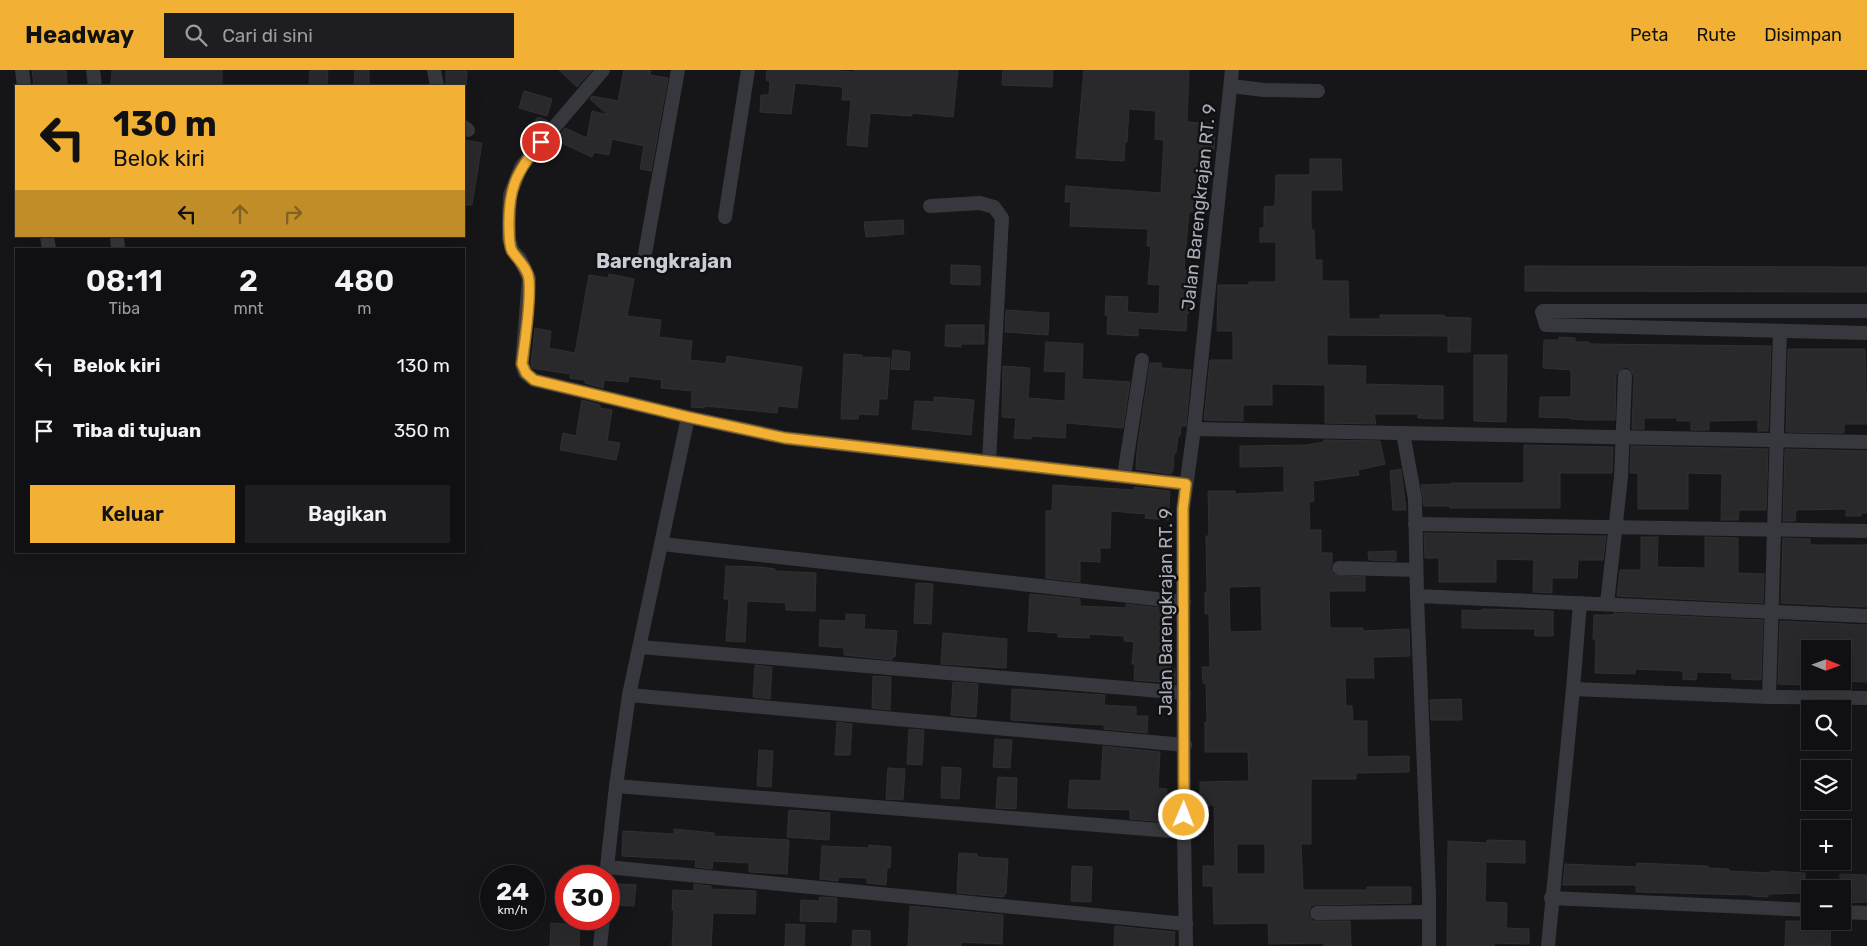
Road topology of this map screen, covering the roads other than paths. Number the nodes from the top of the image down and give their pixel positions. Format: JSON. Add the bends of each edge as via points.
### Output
{"nodes":[{"id":1,"x":22,"y":70,"type":"edge"},
{"id":2,"x":93,"y":70,"type":"edge"},
{"id":3,"x":434,"y":70,"type":"edge"},
{"id":4,"x":603,"y":70,"type":"edge"},
{"id":5,"x":678,"y":70,"type":"edge"},
{"id":6,"x":748,"y":70,"type":"edge"},
{"id":7,"x":1232,"y":70,"type":"edge"},
{"id":8,"x":24,"y":85,"type":"edge"},
{"id":9,"x":95,"y":85,"type":"edge"},
{"id":10,"x":436,"y":85,"type":"edge"},
{"id":11,"x":1231,"y":86,"type":"junction"},
{"id":12,"x":1318,"y":92,"type":"dead end"},
{"id":13,"x":930,"y":206,"type":"dead end"},
{"id":14,"x":725,"y":217,"type":"dead end"},
{"id":15,"x":644,"y":258,"type":"dead end"},
{"id":16,"x":1732,"y":311,"type":"junction"},
{"id":17,"x":1867,"y":311,"type":"edge"},
{"id":18,"x":1732,"y":330,"type":"junction"},
{"id":19,"x":1780,"y":331,"type":"junction"},
{"id":20,"x":1867,"y":332,"type":"edge"},
{"id":21,"x":1142,"y":360,"type":"dead end"},
{"id":22,"x":1625,"y":376,"type":"dead end"},
{"id":23,"x":688,"y":417,"type":"junction"},
{"id":24,"x":1194,"y":429,"type":"junction"},
{"id":25,"x":1403,"y":433,"type":"junction"},
{"id":26,"x":1623,"y":437,"type":"junction"},
{"id":27,"x":1778,"y":440,"type":"junction"},
{"id":28,"x":1867,"y":442,"type":"edge"},
{"id":29,"x":989,"y":461,"type":"junction"},
{"id":30,"x":1124,"y":476,"type":"junction"},
{"id":31,"x":1186,"y":484,"type":"junction"},
{"id":32,"x":1415,"y":524,"type":"junction"},
{"id":33,"x":1616,"y":527,"type":"junction"},
{"id":34,"x":1776,"y":529,"type":"junction"},
{"id":35,"x":1867,"y":531,"type":"edge"},
{"id":36,"x":662,"y":544,"type":"junction"},
{"id":37,"x":1339,"y":568,"type":"dead end"},
{"id":38,"x":1416,"y":570,"type":"junction"},
{"id":39,"x":1417,"y":596,"type":"junction"},
{"id":40,"x":1184,"y":602,"type":"junction"},
{"id":41,"x":1580,"y":603,"type":"junction"},
{"id":42,"x":1607,"y":604,"type":"junction"},
{"id":43,"x":1772,"y":612,"type":"junction"},
{"id":44,"x":1867,"y":616,"type":"edge"},
{"id":45,"x":640,"y":647,"type":"junction"},
{"id":46,"x":1574,"y":688,"type":"junction"},
{"id":47,"x":1829,"y":690,"type":"edge"},
{"id":48,"x":1184,"y":694,"type":"junction"},
{"id":49,"x":629,"y":695,"type":"junction"},
{"id":50,"x":1770,"y":697,"type":"junction"},
{"id":51,"x":1829,"y":698,"type":"junction"},
{"id":52,"x":1867,"y":698,"type":"edge"},
{"id":53,"x":1185,"y":745,"type":"junction"},
{"id":54,"x":616,"y":786,"type":"junction"},
{"id":55,"x":1184,"y":832,"type":"junction"},
{"id":56,"x":607,"y":865,"type":"edge"},
{"id":57,"x":620,"y":873,"type":"edge"},
{"id":58,"x":1551,"y":898,"type":"junction"},
{"id":59,"x":1801,"y":910,"type":"edge"},
{"id":60,"x":1429,"y":912,"type":"junction"},
{"id":61,"x":1851,"y":912,"type":"edge"},
{"id":62,"x":1317,"y":913,"type":"dead end"},
{"id":63,"x":1867,"y":913,"type":"edge"},
{"id":64,"x":1186,"y":924,"type":"junction"},
{"id":65,"x":602,"y":930,"type":"edge"},
{"id":66,"x":600,"y":946,"type":"edge"},
{"id":67,"x":1186,"y":946,"type":"edge"},
{"id":68,"x":1429,"y":946,"type":"edge"},
{"id":69,"x":1548,"y":946,"type":"edge"}],
"edges":[{"from":1,"to":8,"type":"street"},
{"from":2,"to":9,"type":"street"},
{"from":3,"to":10,"type":"street"},
{"from":4,"to":23,"type":"street","via":[[521,167],[510,195],[512,250],[529,278],[522,364],[534,380]]},
{"from":5,"to":15,"type":"street"},
{"from":6,"to":14,"type":"street"},
{"from":7,"to":11,"type":"street","name":"Jalan Barengkrajan RT. 9"},
{"from":11,"to":12,"type":"street"},
{"from":11,"to":24,"type":"street","name":"Jalan Barengkrajan RT. 9"},
{"from":13,"to":29,"type":"street","via":[[980,203],[994,207],[1002,218]]},
{"from":16,"to":17,"type":"street"},
{"from":16,"to":18,"type":"street"},
{"from":16,"to":18,"type":"street","via":[[1542,312],[1546,324]]},
{"from":18,"to":19,"type":"street"},
{"from":19,"to":20,"type":"street"},
{"from":19,"to":27,"type":"street"},
{"from":21,"to":30,"type":"street"},
{"from":22,"to":26,"type":"street"},
{"from":23,"to":29,"type":"street","via":[[785,438]]},
{"from":23,"to":36,"type":"street"},
{"from":24,"to":25,"type":"street"},
{"from":24,"to":31,"type":"street","name":"Jalan Barengkrajan RT. 9"},
{"from":25,"to":26,"type":"street"},
{"from":25,"to":32,"type":"street","via":[[1413,482]]},
{"from":26,"to":27,"type":"street"},
{"from":26,"to":33,"type":"street"},
{"from":27,"to":28,"type":"street"},
{"from":27,"to":34,"type":"street"},
{"from":29,"to":30,"type":"street"},
{"from":30,"to":31,"type":"street"},
{"from":31,"to":40,"type":"street","name":"Jalan Barengkrajan RT. 9","via":[[1183,509]]},
{"from":32,"to":33,"type":"street"},
{"from":32,"to":38,"type":"street"},
{"from":33,"to":34,"type":"street"},
{"from":33,"to":42,"type":"street"},
{"from":34,"to":35,"type":"street"},
{"from":34,"to":43,"type":"street"},
{"from":36,"to":40,"type":"street"},
{"from":36,"to":45,"type":"street"},
{"from":37,"to":38,"type":"street"},
{"from":38,"to":39,"type":"street"},
{"from":39,"to":41,"type":"street"},
{"from":39,"to":60,"type":"street"},
{"from":40,"to":48,"type":"street","name":"Jalan Barengkrajan RT. 9"},
{"from":41,"to":42,"type":"street"},
{"from":41,"to":46,"type":"street"},
{"from":42,"to":43,"type":"street"},
{"from":43,"to":44,"type":"street"},
{"from":43,"to":50,"type":"street"},
{"from":45,"to":48,"type":"street"},
{"from":45,"to":49,"type":"street"},
{"from":46,"to":50,"type":"street"},
{"from":46,"to":58,"type":"street"},
{"from":47,"to":51,"type":"street"},
{"from":48,"to":53,"type":"street","name":"Jalan Barengkrajan RT. 9"},
{"from":49,"to":53,"type":"street"},
{"from":49,"to":54,"type":"street"},
{"from":50,"to":51,"type":"street"},
{"from":51,"to":52,"type":"street"},
{"from":53,"to":55,"type":"street","name":"Jalan Barengkrajan RT. 9"},
{"from":54,"to":55,"type":"street"},
{"from":54,"to":56,"type":"street"},
{"from":55,"to":64,"type":"street","name":"Jalan Barengkrajan RT. 9"},
{"from":57,"to":64,"type":"street"},
{"from":58,"to":59,"type":"street"},
{"from":58,"to":69,"type":"street"},
{"from":60,"to":62,"type":"street"},
{"from":60,"to":68,"type":"street"},
{"from":61,"to":63,"type":"street"},
{"from":64,"to":67,"type":"street","name":"Jalan Barengkrajan RT. 9"},
{"from":65,"to":66,"type":"street"}]}
